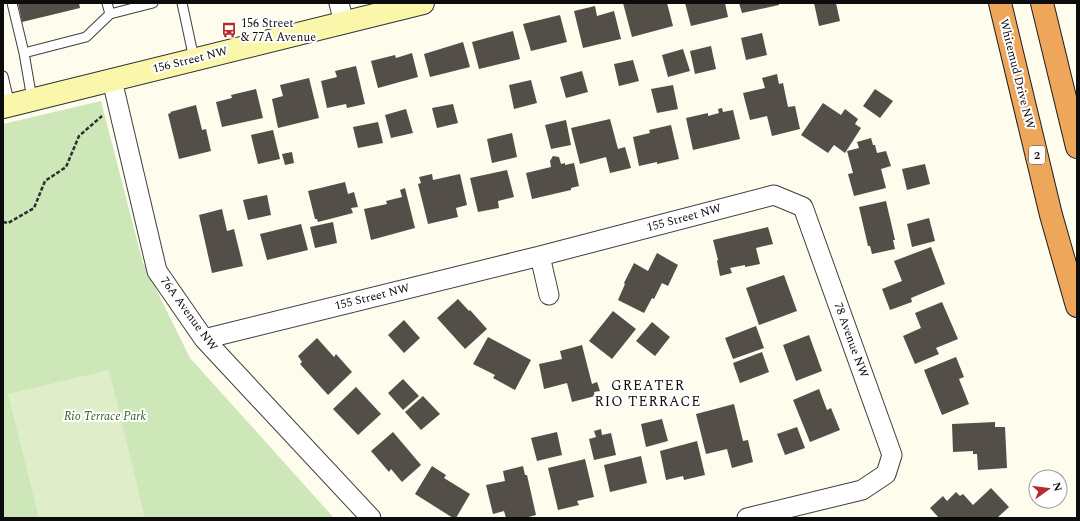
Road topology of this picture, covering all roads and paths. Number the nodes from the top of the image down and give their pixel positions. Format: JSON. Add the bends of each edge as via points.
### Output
{"nodes":[{"id":1,"x":12,"y":3,"type":"edge"},
{"id":2,"x":107,"y":3,"type":"edge"},
{"id":3,"x":153,"y":3,"type":"edge"},
{"id":4,"x":182,"y":3,"type":"edge"},
{"id":5,"x":423,"y":3,"type":"edge"},
{"id":6,"x":1000,"y":3,"type":"edge"},
{"id":7,"x":1042,"y":3,"type":"edge"},
{"id":8,"x":341,"y":13,"type":"edge"},
{"id":9,"x":110,"y":14,"type":"junction"},
{"id":10,"x":24,"y":53,"type":"junction"},
{"id":11,"x":194,"y":59,"type":"junction"},
{"id":12,"x":3,"y":76,"type":"edge"},
{"id":13,"x":112,"y":80,"type":"junction"},
{"id":14,"x":32,"y":100,"type":"junction"},
{"id":15,"x":117,"y":103,"type":"junction"},
{"id":16,"x":7,"y":106,"type":"edge"},
{"id":17,"x":1077,"y":147,"type":"edge"},
{"id":18,"x":803,"y":207,"type":"joint"},
{"id":19,"x":3,"y":222,"type":"edge"},
{"id":20,"x":540,"y":256,"type":"junction"},
{"id":21,"x":549,"y":295,"type":"dead end"},
{"id":22,"x":1077,"y":306,"type":"edge"},
{"id":23,"x":204,"y":339,"type":"junction"},
{"id":24,"x":371,"y":518,"type":"edge"},
{"id":25,"x":747,"y":518,"type":"edge"}],
"edges":[{"from":1,"to":10,"type":"lane"},
{"from":2,"to":9,"type":"lane"},
{"from":3,"to":9,"type":"lane"},
{"from":4,"to":11,"type":"lane"},
{"from":5,"to":8,"type":"street","name":"156 Street NW"},
{"from":6,"to":22,"type":"highway","name":"Whitemud Drive NW","number":"2","via":[[1051,214]]},
{"from":7,"to":17,"type":"highway"},
{"from":8,"to":11,"type":"street","name":"156 Street NW"},
{"from":9,"to":10,"type":"lane","via":[[86,37]]},
{"from":10,"to":14,"type":"lane"},
{"from":11,"to":13,"type":"street","name":"156 Street NW"},
{"from":12,"to":16,"type":"lane"},
{"from":13,"to":14,"type":"street","name":"156 Street NW"},
{"from":13,"to":15,"type":"street","name":"76A Avenue NW"},
{"from":14,"to":16,"type":"street","name":"156 Street NW"},
{"from":15,"to":19,"type":"path","via":[[79,136],[66,167],[45,181],[34,208],[8,223]]},
{"from":15,"to":23,"type":"street","name":"76A Avenue NW","via":[[157,270]]},
{"from":18,"to":20,"type":"street","name":"155 Street NW","via":[[774,195]]},
{"from":18,"to":25,"type":"street","name":"78 Avenue NW","via":[[892,455],[886,474],[862,490]]},
{"from":20,"to":21,"type":"street"},
{"from":20,"to":23,"type":"street","name":"155 Street NW"},
{"from":23,"to":24,"type":"street","name":"76A Avenue NW"}]}
